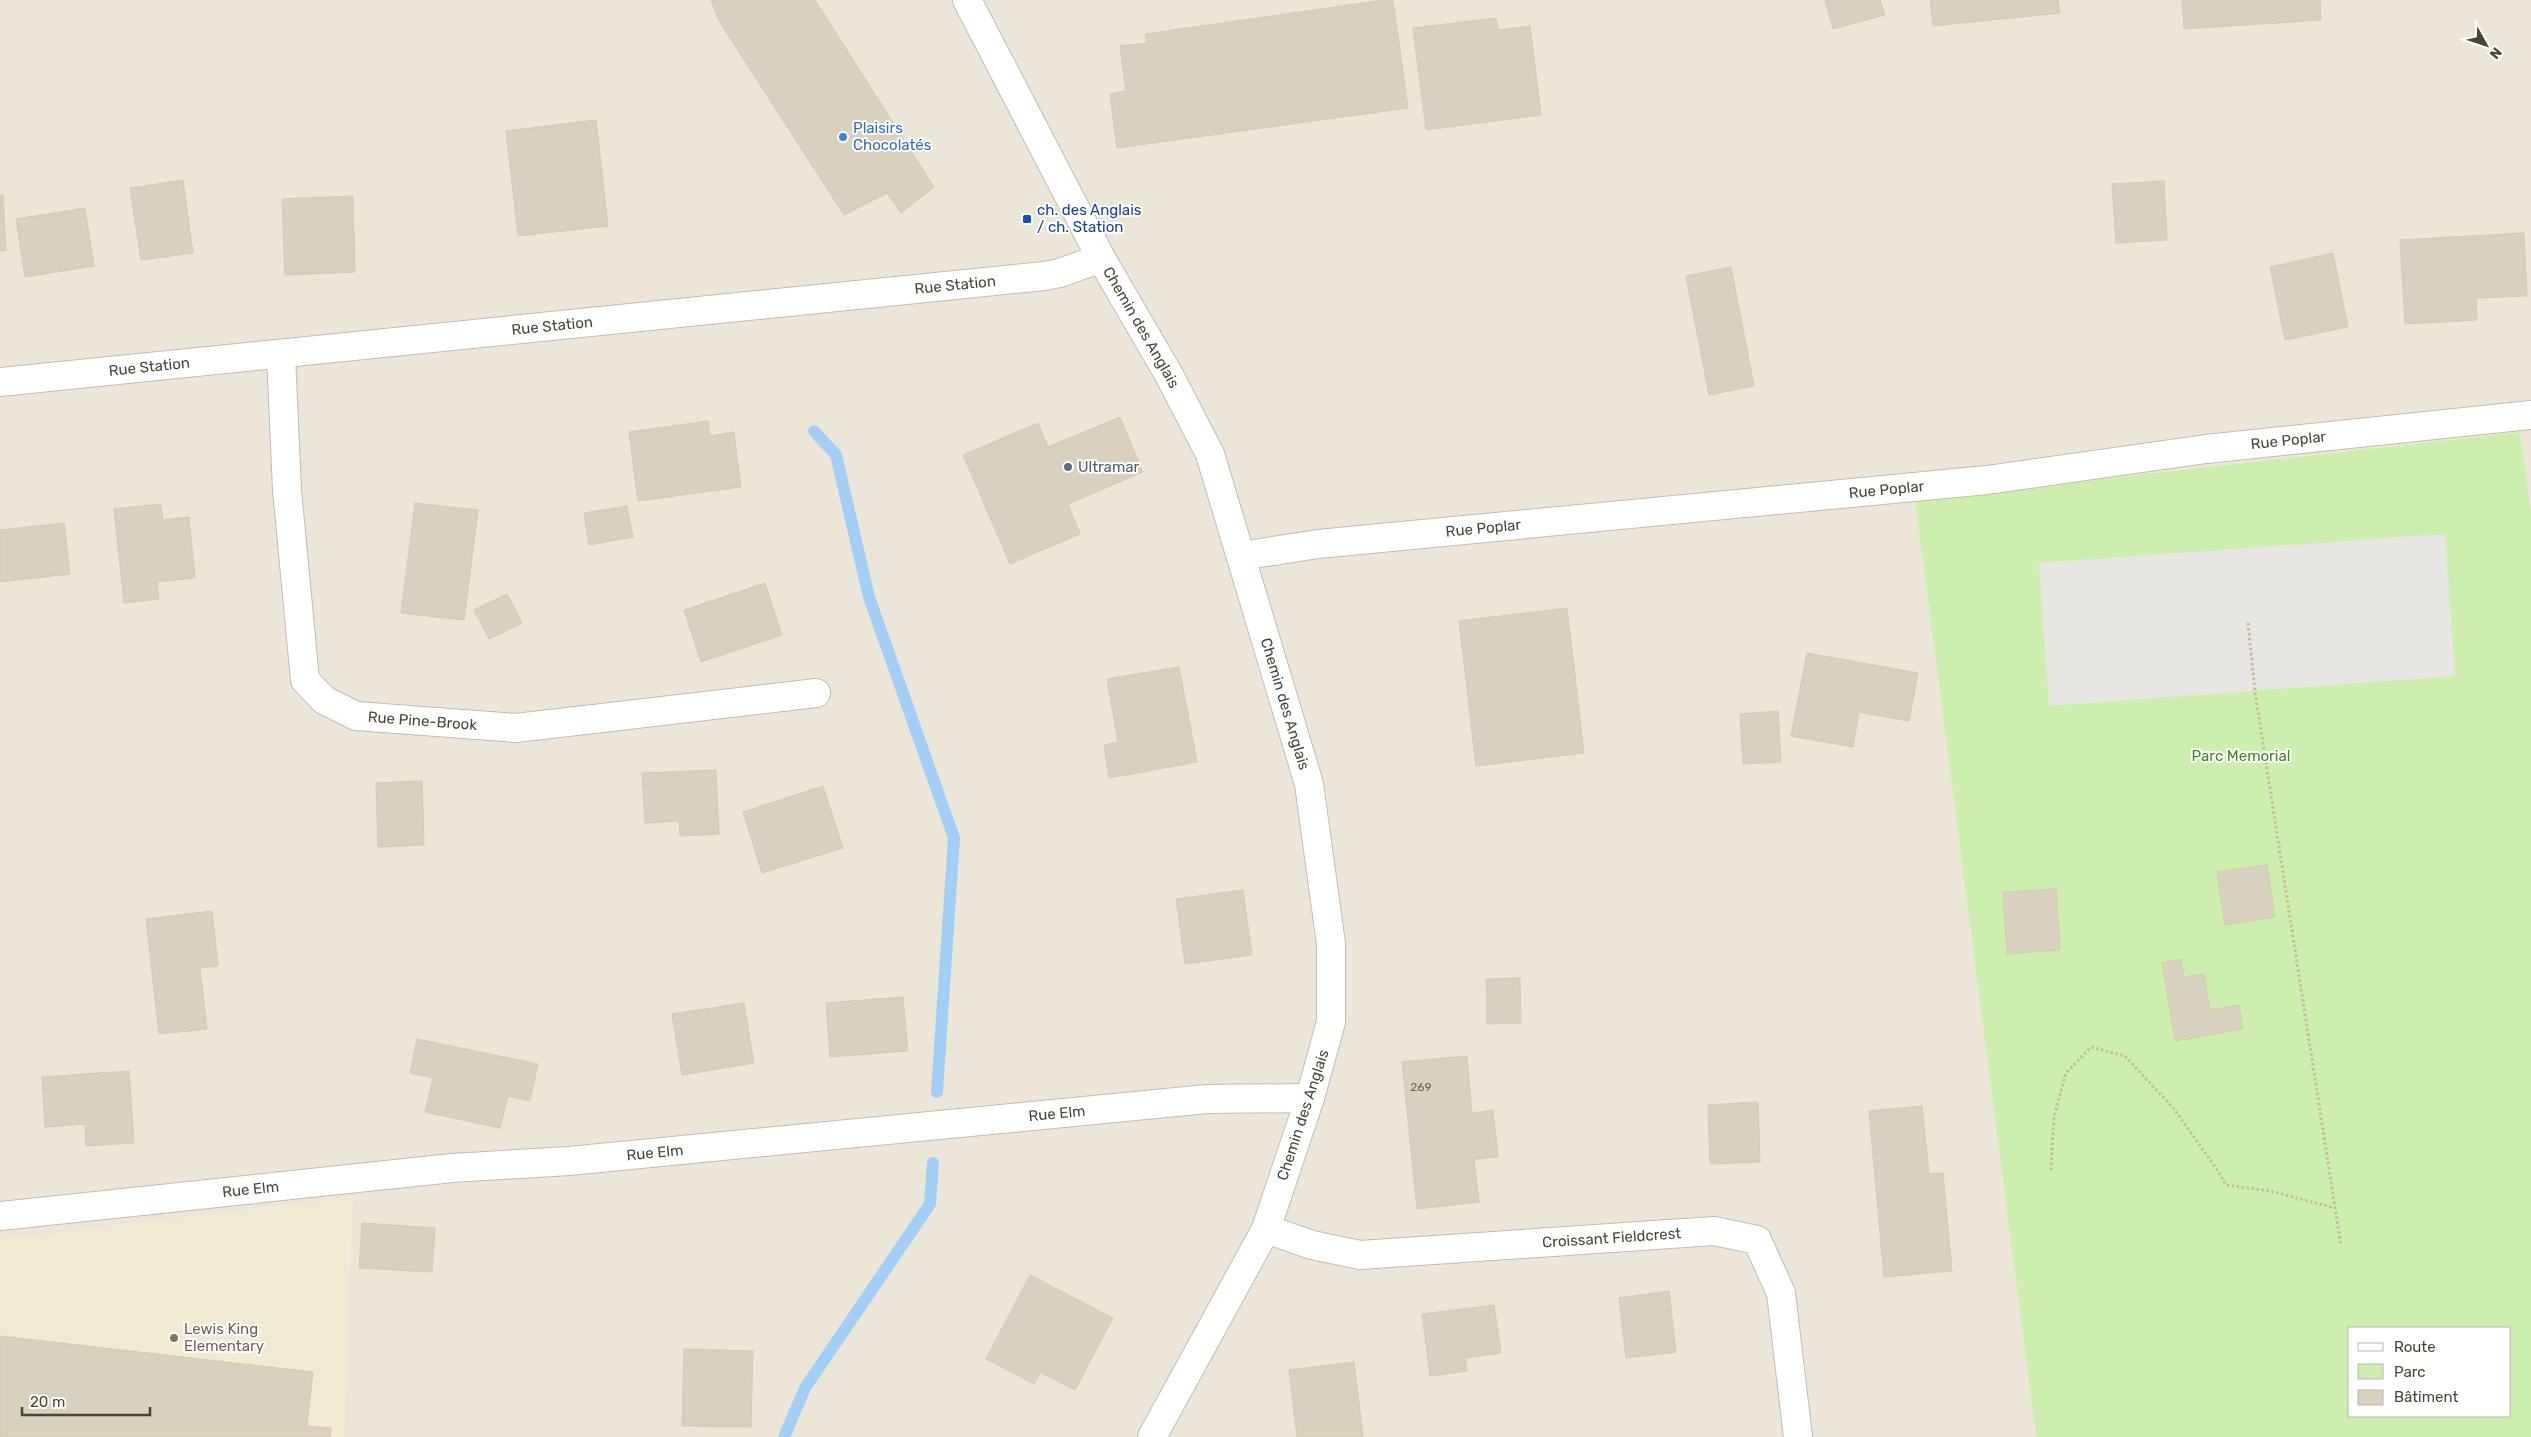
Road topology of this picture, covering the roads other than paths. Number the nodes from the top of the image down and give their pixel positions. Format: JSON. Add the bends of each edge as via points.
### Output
{"nodes":[{"id":1,"x":968,"y":0,"type":"edge"},
{"id":2,"x":1101,"y":258,"type":"junction"},
{"id":3,"x":281,"y":356,"type":"junction"},
{"id":4,"x":0,"y":382,"type":"edge"},
{"id":5,"x":2531,"y":415,"type":"edge"},
{"id":6,"x":1242,"y":556,"type":"junction"},
{"id":7,"x":816,"y":693,"type":"dead end"},
{"id":8,"x":1310,"y":1098,"type":"junction"},
{"id":9,"x":0,"y":1216,"type":"edge"},
{"id":10,"x":1266,"y":1229,"type":"junction"},
{"id":11,"x":1152,"y":1437,"type":"edge"},
{"id":12,"x":1798,"y":1437,"type":"edge"}],
"edges":[{"from":1,"to":2,"type":"street","name":"Chemin des Anglais"},
{"from":2,"to":3,"type":"street","name":"Rue Station","via":[[1044,276]]},
{"from":2,"to":6,"type":"street","name":"Chemin des Anglais","via":[[1210,454]]},
{"from":3,"to":4,"type":"street","name":"Rue Station"},
{"from":3,"to":7,"type":"street","name":"Rue Pine-Brook","via":[[287,490],[305,680],[324,700],[356,716],[516,728]]},
{"from":5,"to":6,"type":"street","name":"Rue Poplar","via":[[2206,449],[1987,480],[1318,544]]},
{"from":6,"to":8,"type":"street","name":"Chemin des Anglais","via":[[1309,784],[1331,944],[1331,1022]]},
{"from":8,"to":9,"type":"street","name":"Rue Elm","via":[[1207,1099],[569,1161],[442,1169]]},
{"from":8,"to":10,"type":"street","name":"Chemin des Anglais"},
{"from":10,"to":11,"type":"street","name":"Chemin des Anglais"},
{"from":10,"to":12,"type":"street","name":"Croissant Fieldcrest","via":[[1312,1245],[1360,1255],[1714,1231],[1757,1240],[1780,1292]]}]}
